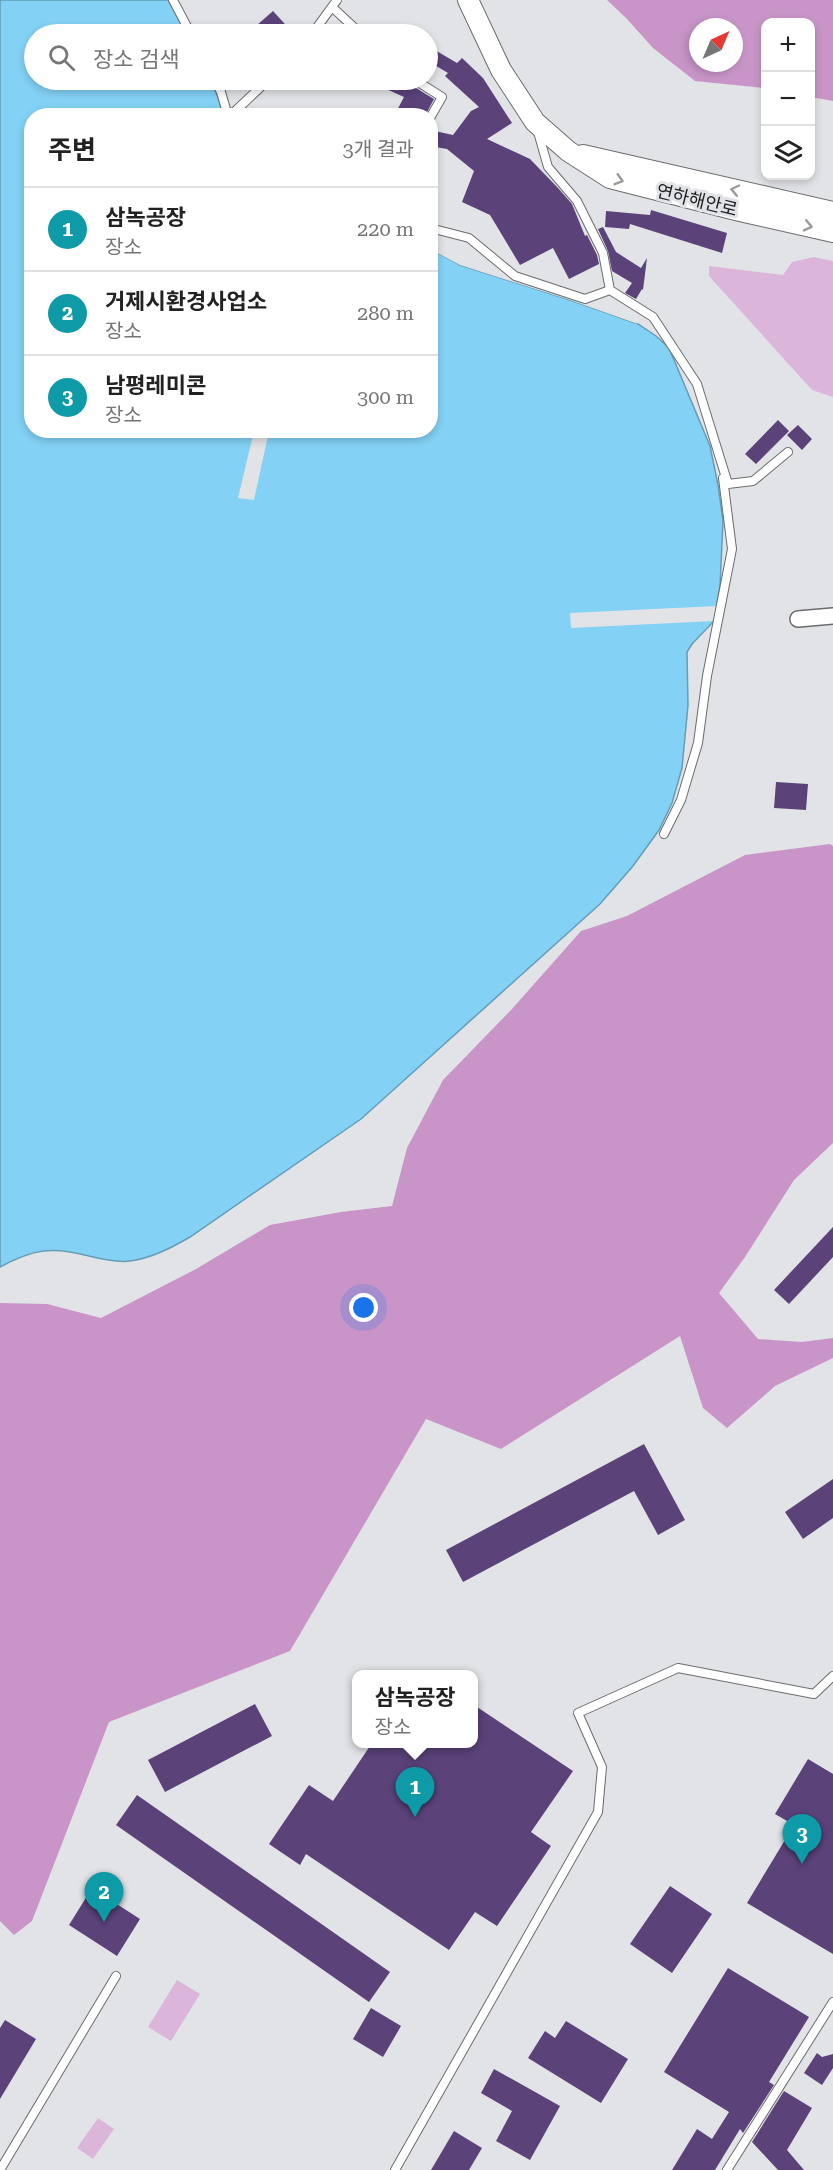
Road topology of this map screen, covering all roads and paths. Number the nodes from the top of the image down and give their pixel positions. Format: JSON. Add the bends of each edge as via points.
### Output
{"nodes":[{"id":1,"x":173,"y":0,"type":"edge"},
{"id":2,"x":468,"y":0,"type":"edge"},
{"id":3,"x":334,"y":4,"type":"edge"},
{"id":4,"x":186,"y":24,"type":"edge"},
{"id":5,"x":319,"y":24,"type":"edge"},
{"id":6,"x":352,"y":24,"type":"edge"},
{"id":7,"x":220,"y":90,"type":"edge"},
{"id":8,"x":257,"y":90,"type":"edge"},
{"id":9,"x":431,"y":90,"type":"edge"},
{"id":10,"x":226,"y":108,"type":"edge"},
{"id":11,"x":238,"y":108,"type":"edge"},
{"id":12,"x":436,"y":108,"type":"edge"},
{"id":13,"x":535,"y":122,"type":"junction"},
{"id":14,"x":568,"y":151,"type":"junction"},
{"id":15,"x":833,"y":212,"type":"edge"},
{"id":16,"x":438,"y":230,"type":"edge"},
{"id":17,"x":833,"y":232,"type":"edge"},
{"id":18,"x":610,"y":290,"type":"junction"},
{"id":19,"x":719,"y":450,"type":"junction"},
{"id":20,"x":788,"y":452,"type":"dead end"},
{"id":21,"x":833,"y":616,"type":"edge"},
{"id":22,"x":798,"y":619,"type":"dead end"},
{"id":23,"x":664,"y":834,"type":"dead end"},
{"id":24,"x":833,"y":1677,"type":"edge"},
{"id":25,"x":116,"y":1976,"type":"dead end"},
{"id":26,"x":833,"y":2002,"type":"edge"},
{"id":27,"x":0,"y":2170,"type":"edge"},
{"id":28,"x":395,"y":2170,"type":"edge"},
{"id":29,"x":727,"y":2170,"type":"edge"}],
"edges":[{"from":1,"to":4,"type":"lane"},
{"from":2,"to":13,"type":"street","name":"연하해안로","via":[[501,70]]},
{"from":3,"to":5,"type":"lane"},
{"from":3,"to":6,"type":"lane"},
{"from":7,"to":10,"type":"lane"},
{"from":8,"to":11,"type":"lane"},
{"from":9,"to":12,"type":"lane","via":[[442,97]]},
{"from":13,"to":14,"type":"street","name":"연하해안로"},
{"from":13,"to":18,"type":"lane","via":[[548,167],[577,201],[603,254]]},
{"from":15,"to":14,"type":"street","name":"연하해안로","one_way":true},
{"from":14,"to":17,"type":"street","name":"연하해안로","one_way":true,"via":[[610,178]]},
{"from":16,"to":18,"type":"lane","via":[[469,238],[515,276],[585,299]]},
{"from":18,"to":19,"type":"lane","via":[[653,317],[697,384]]},
{"from":19,"to":20,"type":"lane","via":[[728,484],[753,481]]},
{"from":19,"to":23,"type":"lane","via":[[732,549],[698,743],[681,800]]},
{"from":21,"to":22,"type":"street"},
{"from":24,"to":28,"type":"lane","via":[[814,1694],[678,1668],[578,1713],[602,1767],[598,1812]]},
{"from":25,"to":27,"type":"lane"},
{"from":26,"to":29,"type":"lane"}]}
